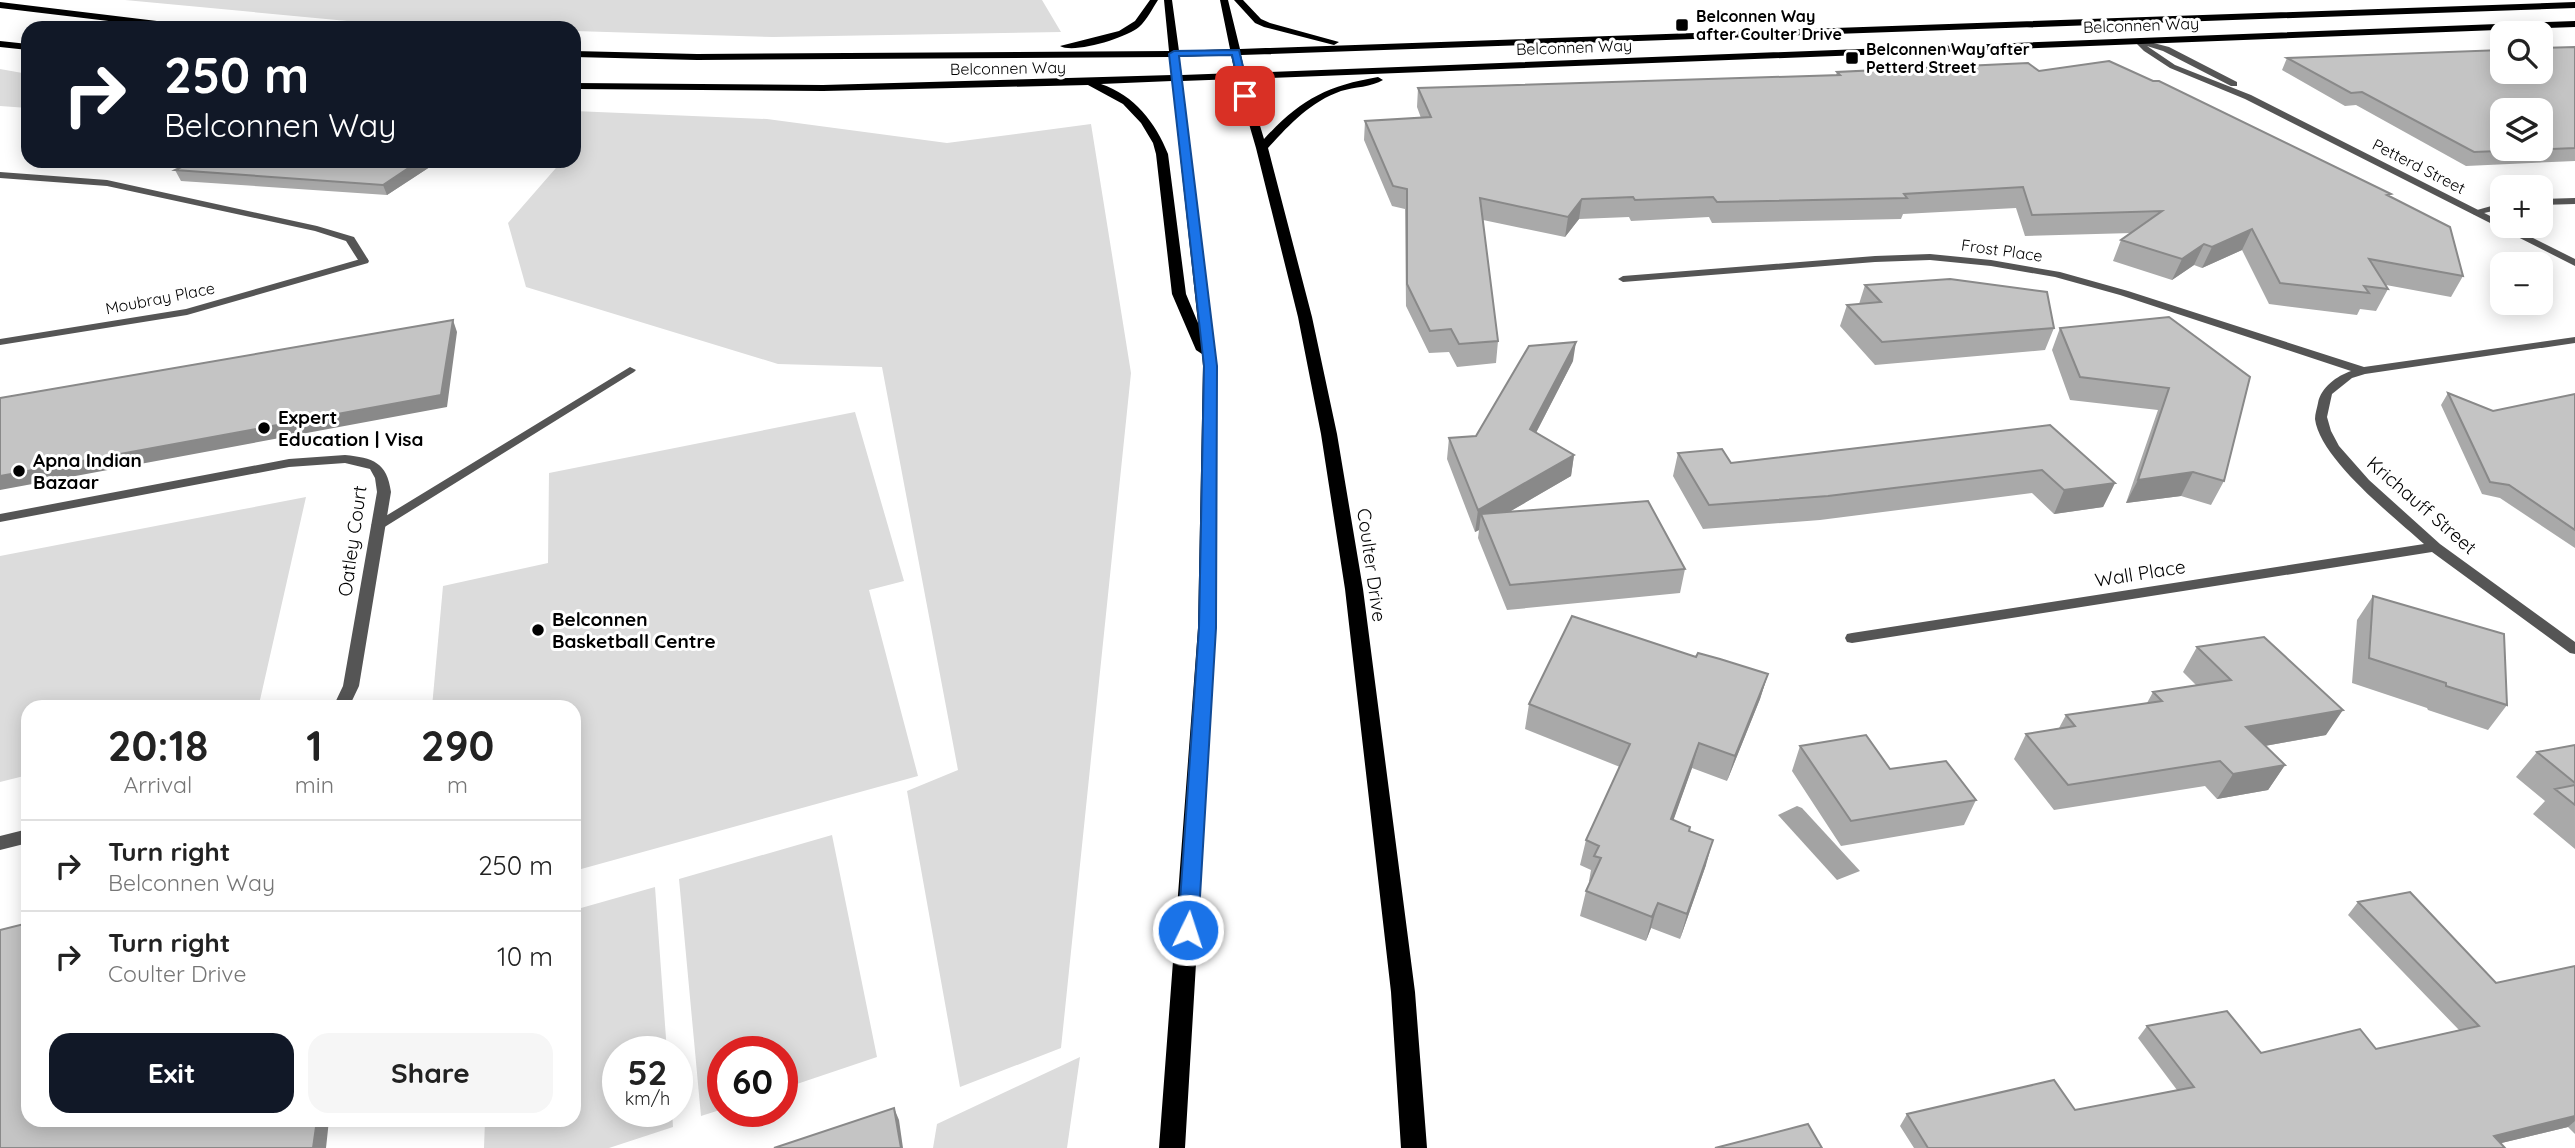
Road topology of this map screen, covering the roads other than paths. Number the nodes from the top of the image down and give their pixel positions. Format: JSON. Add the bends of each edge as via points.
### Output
{"nodes":[{"id":1,"x":1154,"y":0,"type":"edge"},
{"id":2,"x":1168,"y":0,"type":"edge"},
{"id":3,"x":1224,"y":0,"type":"edge"},
{"id":4,"x":1238,"y":0,"type":"edge"},
{"id":5,"x":0,"y":5,"type":"edge"},
{"id":6,"x":2575,"y":5,"type":"edge"},
{"id":7,"x":2185,"y":19,"type":"junction"},
{"id":8,"x":132,"y":21,"type":"edge"},
{"id":9,"x":2575,"y":23,"type":"edge"},
{"id":10,"x":2026,"y":25,"type":"junction"},
{"id":11,"x":2138,"y":41,"type":"junction"},
{"id":12,"x":0,"y":44,"type":"edge"},
{"id":13,"x":21,"y":46,"type":"edge"},
{"id":14,"x":1388,"y":48,"type":"junction"},
{"id":15,"x":1236,"y":52,"type":"junction"},
{"id":16,"x":581,"y":54,"type":"edge"},
{"id":17,"x":1174,"y":54,"type":"junction"},
{"id":18,"x":852,"y":57,"type":"junction"},
{"id":19,"x":1507,"y":65,"type":"junction"},
{"id":20,"x":1241,"y":76,"type":"junction"},
{"id":21,"x":1178,"y":79,"type":"junction"},
{"id":22,"x":1081,"y":82,"type":"junction"},
{"id":23,"x":581,"y":86,"type":"edge"},
{"id":24,"x":1262,"y":148,"type":"junction"},
{"id":25,"x":0,"y":174,"type":"edge"},
{"id":26,"x":2575,"y":201,"type":"edge"},
{"id":27,"x":2553,"y":202,"type":"edge"},
{"id":28,"x":2490,"y":209,"type":"edge"},
{"id":29,"x":2475,"y":212,"type":"junction"},
{"id":30,"x":2575,"y":263,"type":"edge"},
{"id":31,"x":1623,"y":279,"type":"dead end"},
{"id":32,"x":2575,"y":340,"type":"edge"},
{"id":33,"x":0,"y":342,"type":"edge"},
{"id":34,"x":1210,"y":366,"type":"junction"},
{"id":35,"x":630,"y":370,"type":"dead end"},
{"id":36,"x":2363,"y":371,"type":"junction"},
{"id":37,"x":0,"y":518,"type":"edge"},
{"id":38,"x":378,"y":524,"type":"junction"},
{"id":39,"x":2435,"y":547,"type":"junction"},
{"id":40,"x":1852,"y":638,"type":"dead end"},
{"id":41,"x":2575,"y":649,"type":"edge"},
{"id":42,"x":344,"y":700,"type":"edge"},
{"id":43,"x":21,"y":838,"type":"edge"},
{"id":44,"x":0,"y":843,"type":"edge"},
{"id":45,"x":1172,"y":1148,"type":"edge"},
{"id":46,"x":1414,"y":1148,"type":"edge"}],
"edges":[{"from":1,"to":18,"type":"main road","via":[[1138,23],[1126,31],[1079,45]]},
{"from":2,"to":17,"type":"main road"},
{"from":3,"to":15,"type":"main road","name":"Coulter Drive"},
{"from":4,"to":14,"type":"main road","via":[[1258,21],[1277,29]]},
{"from":5,"to":8,"type":"main road"},
{"from":6,"to":7,"type":"main road","name":"Belconnen Way"},
{"from":7,"to":10,"type":"main road","name":"Belconnen Way"},
{"from":7,"to":11,"type":"main road","via":[[2140,30]]},
{"from":9,"to":11,"type":"main road","name":"Belconnen Way"},
{"from":10,"to":11,"type":"main road","via":[[2108,33]]},
{"from":10,"to":14,"type":"main road","name":"Belconnen Way"},
{"from":11,"to":19,"type":"main road","name":"Belconnen Way"},
{"from":11,"to":29,"type":"street","name":"Petterd Street","via":[[2145,51],[2248,97]]},
{"from":12,"to":13,"type":"main road"},
{"from":14,"to":15,"type":"main road","name":"Belconnen Way"},
{"from":15,"to":17,"type":"main road","name":"Belconnen Way"},
{"from":15,"to":20,"type":"main road","name":"Coulter Drive"},
{"from":16,"to":18,"type":"main road","name":"Belconnen Way"},
{"from":17,"to":18,"type":"main road","name":"Belconnen Way"},
{"from":17,"to":21,"type":"main road"},
{"from":19,"to":20,"type":"main road","name":"Belconnen Way"},
{"from":19,"to":24,"type":"main road","via":[[1330,90],[1296,110]]},
{"from":20,"to":21,"type":"main road","name":"Belconnen Way"},
{"from":20,"to":24,"type":"main road","name":"Coulter Drive"},
{"from":21,"to":22,"type":"main road","name":"Belconnen Way"},
{"from":21,"to":34,"type":"main road"},
{"from":22,"to":23,"type":"main road","name":"Belconnen Way","via":[[824,88]]},
{"from":22,"to":34,"type":"main road","via":[[1114,92],[1157,137],[1178,294]]},
{"from":24,"to":46,"type":"main road","name":"Coulter Drive","via":[[1305,317],[1354,589],[1403,992]]},
{"from":25,"to":33,"type":"street","name":"Moubray Place","via":[[107,183],[317,229],[350,239],[364,261],[187,312]]},
{"from":26,"to":27,"type":"street"},
{"from":28,"to":29,"type":"street"},
{"from":29,"to":30,"type":"street","name":"Petterd Street"},
{"from":31,"to":36,"type":"street","name":"Frost Place","via":[[1875,259],[1991,262],[2124,293]]},
{"from":32,"to":36,"type":"street","name":"Krichauff Street"},
{"from":34,"to":45,"type":"main road","via":[[1207,628]]},
{"from":35,"to":38,"type":"street"},
{"from":36,"to":39,"type":"street","name":"Krichauff Street","via":[[2347,376],[2326,393],[2321,417],[2325,431],[2364,483]]},
{"from":37,"to":38,"type":"street","name":"Oatley Court","via":[[326,459],[362,461],[376,467],[384,492]]},
{"from":38,"to":42,"type":"street","name":"Oatley Court","via":[[351,686]]},
{"from":39,"to":40,"type":"street","name":"Wall Place"},
{"from":39,"to":41,"type":"street","name":"Krichauff Street"},
{"from":43,"to":44,"type":"street"}]}
